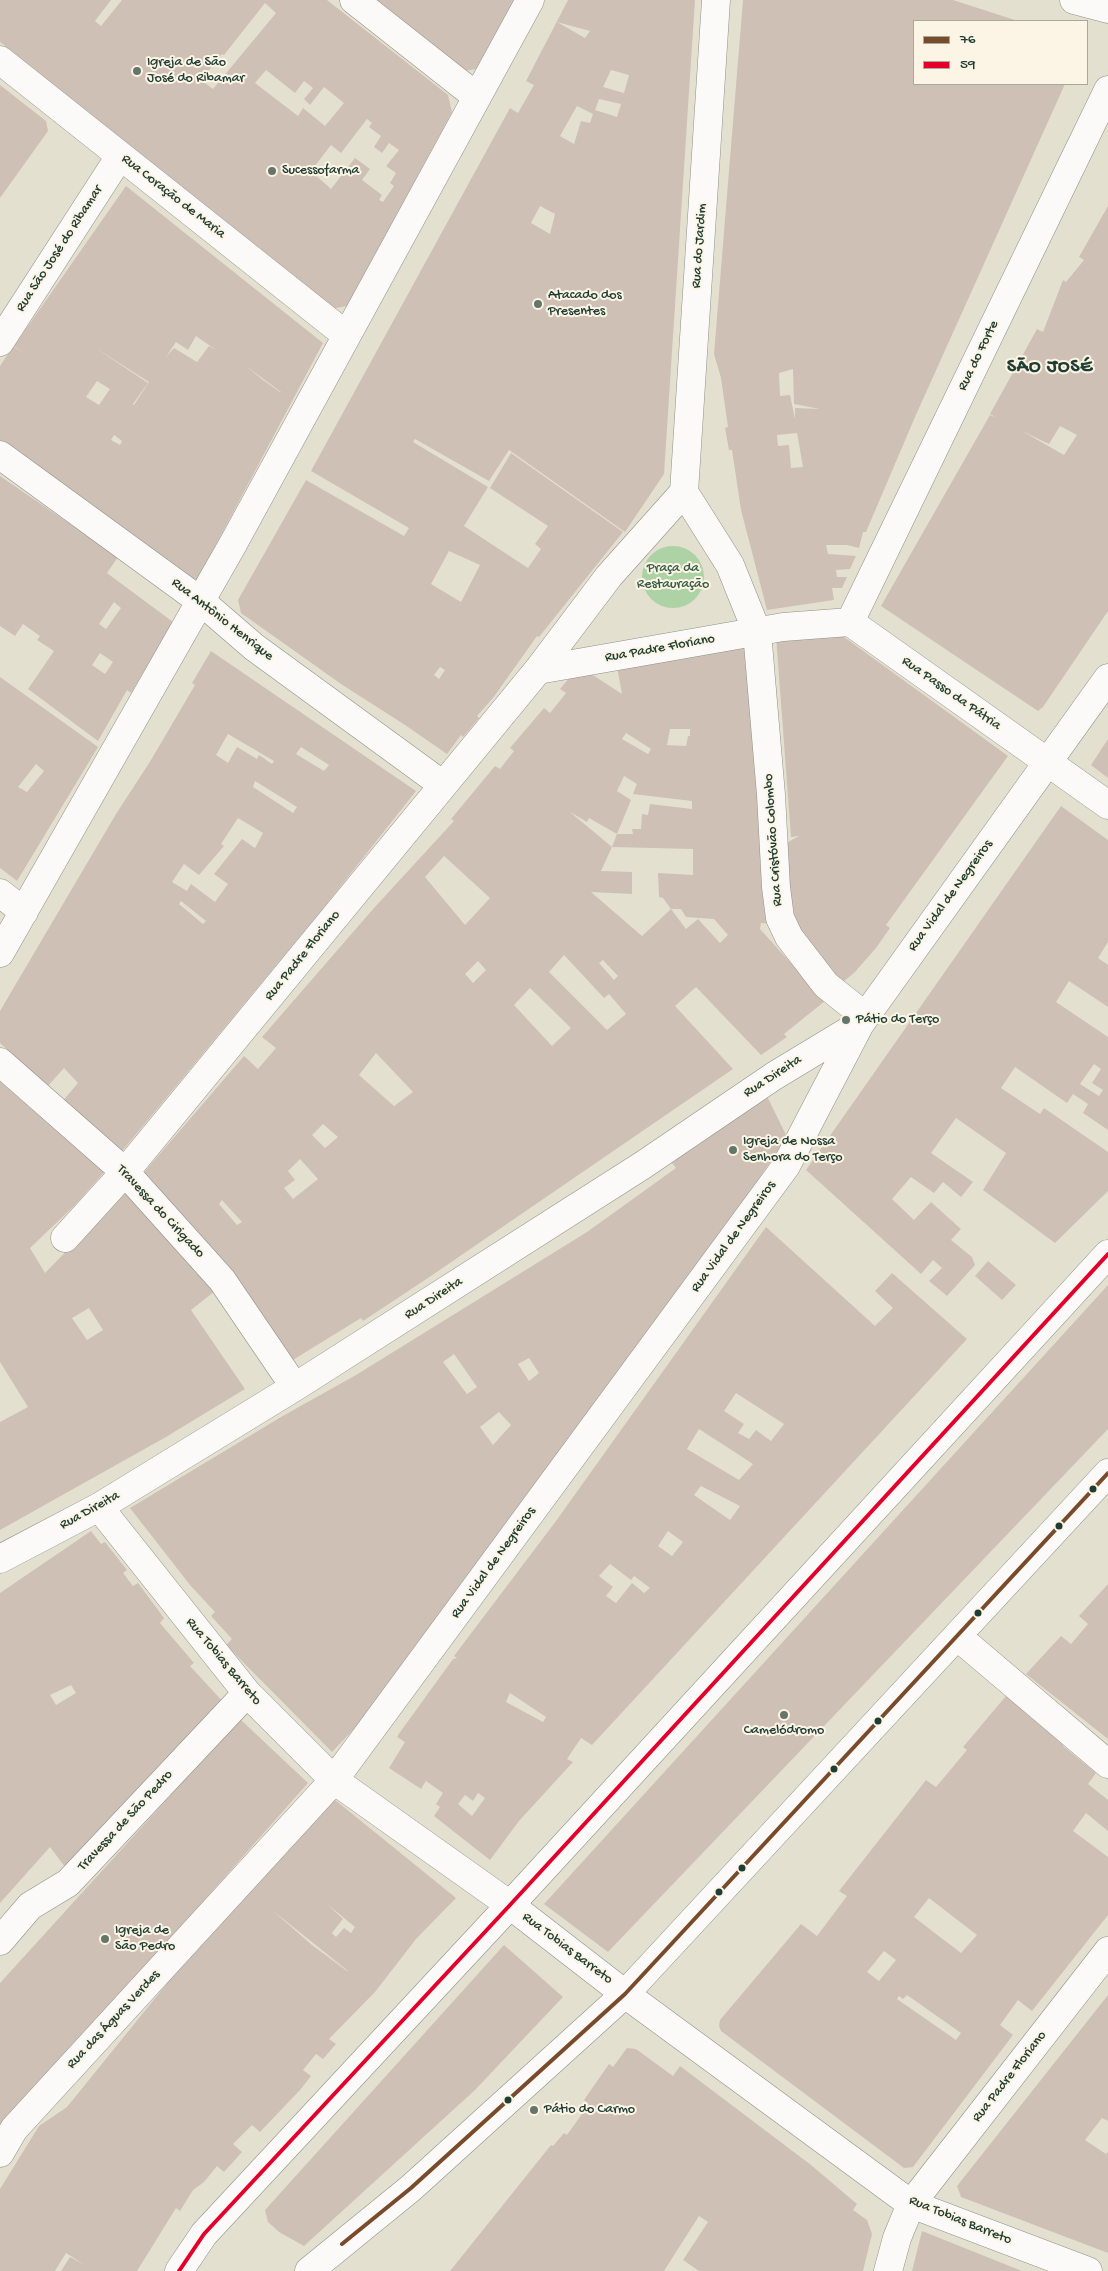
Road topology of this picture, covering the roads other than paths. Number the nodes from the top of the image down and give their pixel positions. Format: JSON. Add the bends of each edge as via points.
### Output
{"nodes":[{"id":1,"x":354,"y":0,"type":"edge"},
{"id":2,"x":530,"y":0,"type":"edge"},
{"id":3,"x":716,"y":0,"type":"edge"},
{"id":4,"x":1074,"y":0,"type":"edge"},
{"id":5,"x":1108,"y":10,"type":"edge"},
{"id":6,"x":0,"y":60,"type":"edge"},
{"id":7,"x":1108,"y":90,"type":"edge"},
{"id":8,"x":477,"y":97,"type":"junction"},
{"id":9,"x":120,"y":156,"type":"junction"},
{"id":10,"x":346,"y":335,"type":"junction"},
{"id":11,"x":0,"y":342,"type":"edge"},
{"id":12,"x":0,"y":454,"type":"edge"},
{"id":13,"x":684,"y":492,"type":"junction"},
{"id":14,"x":200,"y":600,"type":"junction"},
{"id":15,"x":850,"y":622,"type":"junction"},
{"id":16,"x":770,"y":629,"type":"junction"},
{"id":17,"x":538,"y":670,"type":"junction"},
{"id":18,"x":1108,"y":678,"type":"edge"},
{"id":19,"x":1047,"y":762,"type":"junction"},
{"id":20,"x":443,"y":785,"type":"junction"},
{"id":21,"x":1108,"y":805,"type":"edge"},
{"id":22,"x":0,"y":894,"type":"edge"},
{"id":23,"x":24,"y":912,"type":"junction"},
{"id":24,"x":0,"y":953,"type":"edge"},
{"id":25,"x":862,"y":1020,"type":"junction"},
{"id":26,"x":0,"y":1062,"type":"edge"},
{"id":27,"x":125,"y":1172,"type":"junction"},
{"id":28,"x":65,"y":1238,"type":"dead end"},
{"id":29,"x":1108,"y":1254,"type":"edge"},
{"id":30,"x":294,"y":1386,"type":"junction"},
{"id":31,"x":1108,"y":1473,"type":"edge"},
{"id":32,"x":99,"y":1507,"type":"junction"},
{"id":33,"x":0,"y":1559,"type":"edge"},
{"id":34,"x":957,"y":1636,"type":"junction"},
{"id":35,"x":246,"y":1694,"type":"junction"},
{"id":36,"x":1108,"y":1764,"type":"edge"},
{"id":37,"x":334,"y":1780,"type":"junction"},
{"id":38,"x":510,"y":1906,"type":"junction"},
{"id":39,"x":0,"y":1941,"type":"edge"},
{"id":40,"x":1108,"y":1951,"type":"edge"},
{"id":41,"x":625,"y":1994,"type":"junction"},
{"id":42,"x":0,"y":2153,"type":"edge"},
{"id":43,"x":911,"y":2204,"type":"junction"},
{"id":44,"x":179,"y":2271,"type":"edge"},
{"id":45,"x":309,"y":2271,"type":"edge"},
{"id":46,"x":888,"y":2271,"type":"edge"},
{"id":47,"x":1088,"y":2271,"type":"edge"}],
"edges":[{"from":1,"to":8,"type":"street"},
{"from":2,"to":8,"type":"street"},
{"from":3,"to":13,"type":"street","name":"Rua do Jardim"},
{"from":4,"to":5,"type":"street"},
{"from":6,"to":9,"type":"street","name":"Rua Coração de Maria"},
{"from":7,"to":15,"type":"street","name":"Rua do Forte"},
{"from":8,"to":10,"type":"street"},
{"from":9,"to":10,"type":"street","name":"Rua Coração de Maria"},
{"from":9,"to":11,"type":"street","name":"Rua São José do Ribamar"},
{"from":10,"to":14,"type":"street"},
{"from":12,"to":14,"type":"street","name":"Rua Antônio Henrique"},
{"from":13,"to":16,"type":"street"},
{"from":13,"to":17,"type":"street","name":"Rua Padre Floriano","via":[[609,576]]},
{"from":14,"to":20,"type":"street","name":"Rua Antônio Henrique","via":[[254,647]]},
{"from":14,"to":23,"type":"street"},
{"from":15,"to":16,"type":"street"},
{"from":15,"to":19,"type":"street","name":"Rua Passo da Pátria"},
{"from":16,"to":17,"type":"street","name":"Rua Padre Floriano"},
{"from":16,"to":25,"type":"street","name":"Rua Cristóvão Colombo","via":[[771,795],[780,918],[790,938],[826,985]]},
{"from":17,"to":20,"type":"street","name":"Rua Padre Floriano"},
{"from":18,"to":19,"type":"street","name":"Rua Vidal de Negreiros"},
{"from":19,"to":21,"type":"street","name":"Rua Passo da Pátria"},
{"from":19,"to":25,"type":"street","name":"Rua Vidal de Negreiros"},
{"from":20,"to":27,"type":"street","name":"Rua Padre Floriano"},
{"from":22,"to":23,"type":"street"},
{"from":23,"to":24,"type":"street"},
{"from":25,"to":30,"type":"street","name":"Rua Direita","via":[[643,1165]]},
{"from":25,"to":37,"type":"street","name":"Rua Vidal de Negreiros","via":[[786,1166]]},
{"from":26,"to":27,"type":"street","name":"Travessa do Cirigado"},
{"from":27,"to":28,"type":"street","name":"Rua Padre Floriano"},
{"from":27,"to":30,"type":"street","name":"Travessa do Cirigado","via":[[222,1280]]},
{"from":29,"to":38,"type":"street"},
{"from":30,"to":32,"type":"street","name":"Rua Direita"},
{"from":31,"to":34,"type":"street"},
{"from":32,"to":33,"type":"street","name":"Rua Direita"},
{"from":32,"to":35,"type":"street","name":"Rua Tobias Barreto"},
{"from":34,"to":36,"type":"street"},
{"from":34,"to":41,"type":"street"},
{"from":35,"to":37,"type":"street","name":"Rua Tobias Barreto"},
{"from":35,"to":39,"type":"street","name":"Travessa de São Pedro","via":[[68,1883],[30,1906]]},
{"from":37,"to":38,"type":"street","name":"Rua Tobias Barreto"},
{"from":37,"to":42,"type":"street","name":"Rua das Águas Verdes","via":[[14,2128]]},
{"from":38,"to":41,"type":"street","name":"Rua Tobias Barreto"},
{"from":38,"to":44,"type":"street","via":[[204,2234]]},
{"from":40,"to":43,"type":"street","name":"Rua Padre Floriano"},
{"from":41,"to":43,"type":"street","name":"Rua Tobias Barreto"},
{"from":41,"to":45,"type":"street","via":[[411,2188]]},
{"from":43,"to":46,"type":"street","name":"Rua Padre Floriano"},
{"from":43,"to":47,"type":"street","name":"Rua Tobias Barreto"}]}
